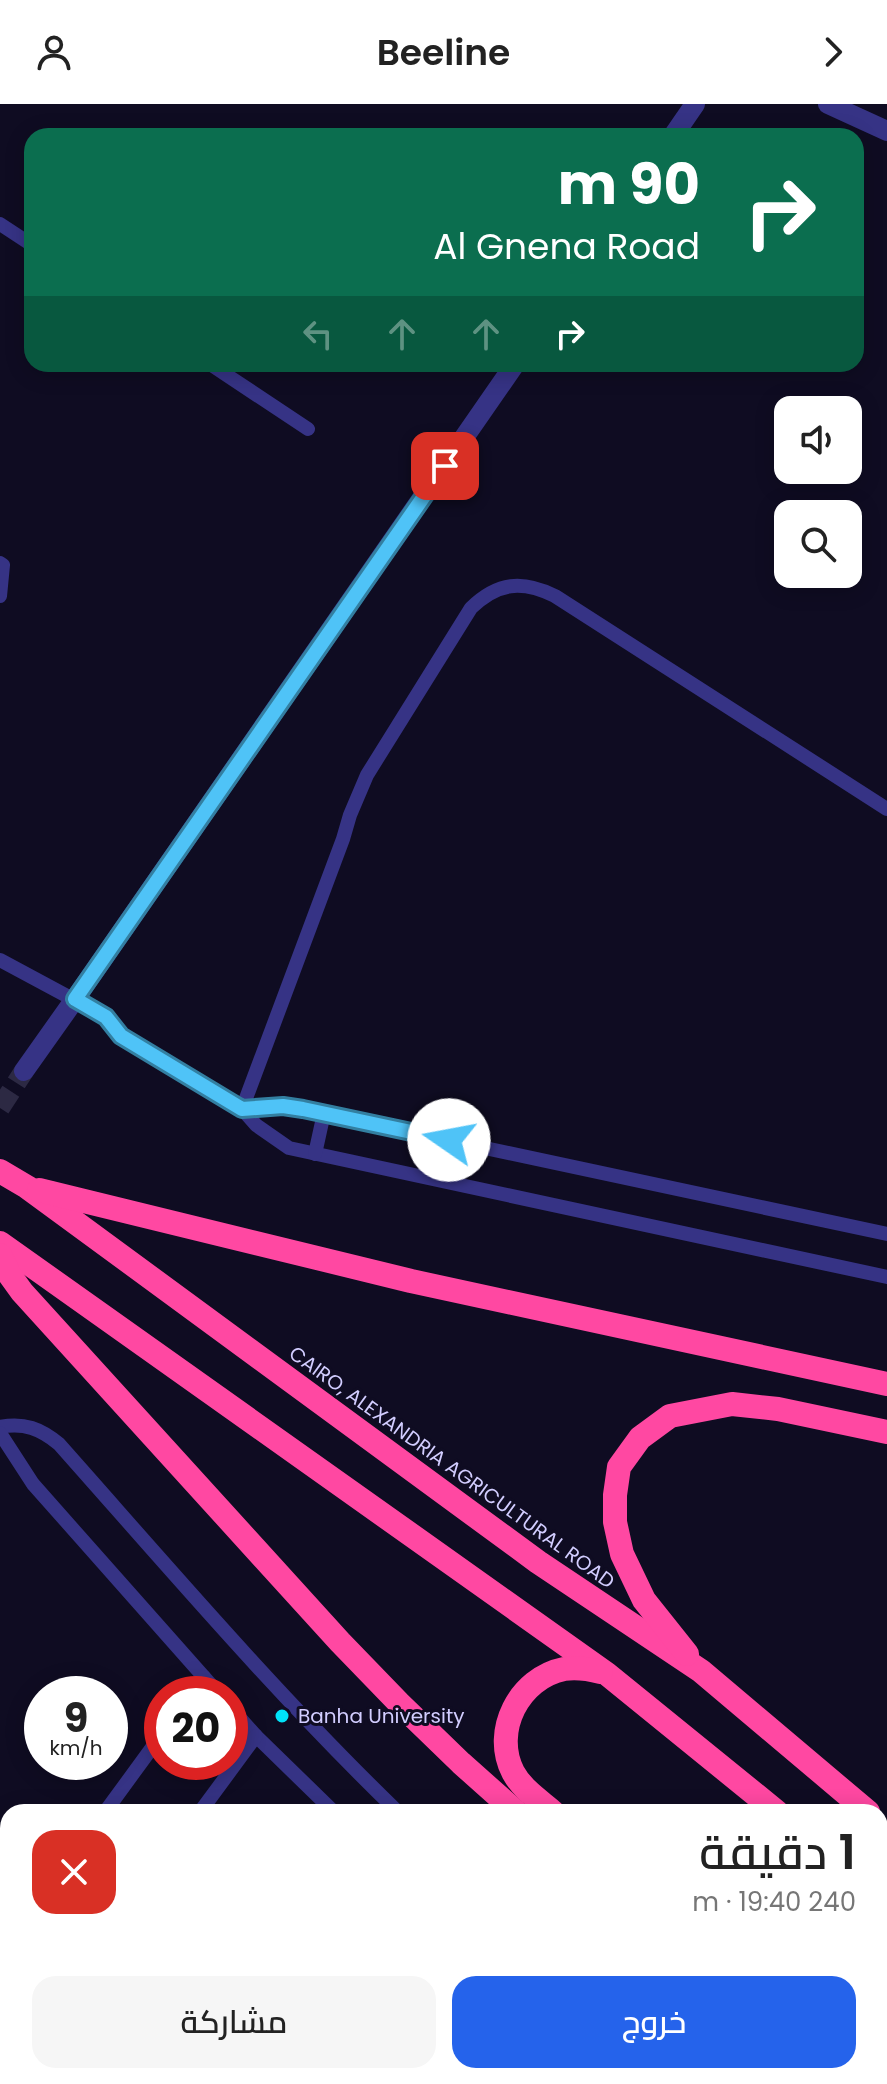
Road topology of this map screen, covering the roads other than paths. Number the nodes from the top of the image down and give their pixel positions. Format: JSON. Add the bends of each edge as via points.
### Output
{"nodes":[{"id":1,"x":695,"y":104,"type":"edge"},
{"id":2,"x":828,"y":104,"type":"edge"},
{"id":3,"x":678,"y":128,"type":"edge"},
{"id":4,"x":887,"y":131,"type":"edge"},
{"id":5,"x":0,"y":224,"type":"edge"},
{"id":6,"x":24,"y":240,"type":"edge"},
{"id":7,"x":222,"y":372,"type":"edge"},
{"id":8,"x":509,"y":372,"type":"edge"},
{"id":9,"x":308,"y":429,"type":"dead end"},
{"id":10,"x":0,"y":563,"type":"edge"},
{"id":11,"x":0,"y":596,"type":"edge"},
{"id":12,"x":887,"y":809,"type":"edge"},
{"id":13,"x":0,"y":960,"type":"edge"},
{"id":14,"x":75,"y":999,"type":"junction"},
{"id":15,"x":24,"y":1071,"type":"tunnel mouth"},
{"id":16,"x":242,"y":1109,"type":"junction"},
{"id":17,"x":324,"y":1113,"type":"junction"},
{"id":18,"x":315,"y":1154,"type":"junction"},
{"id":19,"x":0,"y":1171,"type":"edge"},
{"id":20,"x":27,"y":1187,"type":"junction"},
{"id":21,"x":887,"y":1234,"type":"edge"},
{"id":22,"x":0,"y":1243,"type":"edge"},
{"id":23,"x":0,"y":1255,"type":"edge"},
{"id":24,"x":887,"y":1277,"type":"edge"},
{"id":25,"x":887,"y":1384,"type":"edge"},
{"id":26,"x":0,"y":1430,"type":"edge"},
{"id":27,"x":887,"y":1432,"type":"edge"},
{"id":28,"x":701,"y":1671,"type":"junction"},
{"id":29,"x":607,"y":1674,"type":"junction"},
{"id":30,"x":203,"y":1676,"type":"edge"},
{"id":31,"x":248,"y":1727,"type":"edge"},
{"id":32,"x":256,"y":1736,"type":"junction"},
{"id":33,"x":144,"y":1759,"type":"edge"},
{"id":34,"x":111,"y":1804,"type":"edge"},
{"id":35,"x":206,"y":1804,"type":"edge"},
{"id":36,"x":326,"y":1804,"type":"edge"},
{"id":37,"x":390,"y":1804,"type":"edge"},
{"id":38,"x":507,"y":1804,"type":"edge"},
{"id":39,"x":543,"y":1804,"type":"edge"},
{"id":40,"x":767,"y":1804,"type":"edge"},
{"id":41,"x":859,"y":1804,"type":"edge"}],
"edges":[{"from":1,"to":3,"type":"street"},
{"from":2,"to":4,"type":"street"},
{"from":5,"to":6,"type":"lane"},
{"from":7,"to":9,"type":"lane"},
{"from":8,"to":14,"type":"street"},
{"from":10,"to":11,"type":"lane"},
{"from":12,"to":16,"type":"lane","via":[[555,596],[517,585],[492,592],[471,608],[363,784]]},
{"from":13,"to":14,"type":"lane"},
{"from":14,"to":15,"type":"street"},
{"from":14,"to":16,"type":"lane","via":[[106,1017],[121,1036]]},
{"from":16,"to":17,"type":"lane","via":[[283,1106]]},
{"from":16,"to":18,"type":"lane","via":[[289,1148]]},
{"from":17,"to":18,"type":"lane"},
{"from":17,"to":21,"type":"lane"},
{"from":18,"to":24,"type":"lane"},
{"from":19,"to":20,"type":"highway","name":"CAIRO, ALEXANDRIA AGRICULTURAL ROAD"},
{"from":20,"to":25,"type":"highway","via":[[411,1281]]},
{"from":20,"to":28,"type":"highway","name":"CAIRO, ALEXANDRIA AGRICULTURAL ROAD","via":[[538,1562]]},
{"from":22,"to":29,"type":"highway"},
{"from":23,"to":38,"type":"highway","via":[[22,1292],[340,1642]]},
{"from":26,"to":30,"type":"lane","via":[[33,1484]]},
{"from":26,"to":37,"type":"lane","via":[[14,1424],[30,1427],[59,1444],[268,1680]]},
{"from":27,"to":28,"type":"highway","via":[[732,1404],[670,1416],[640,1438],[619,1467],[615,1522],[622,1554],[644,1600]]},
{"from":28,"to":41,"type":"highway","name":"CAIRO, ALEXANDRIA AGRICULTURAL ROAD"},
{"from":29,"to":39,"type":"highway","via":[[586,1668],[543,1676],[513,1708],[506,1740],[513,1772]]},
{"from":29,"to":40,"type":"highway"},
{"from":31,"to":32,"type":"lane"},
{"from":32,"to":35,"type":"lane"},
{"from":32,"to":36,"type":"lane"},
{"from":33,"to":34,"type":"lane"}]}
